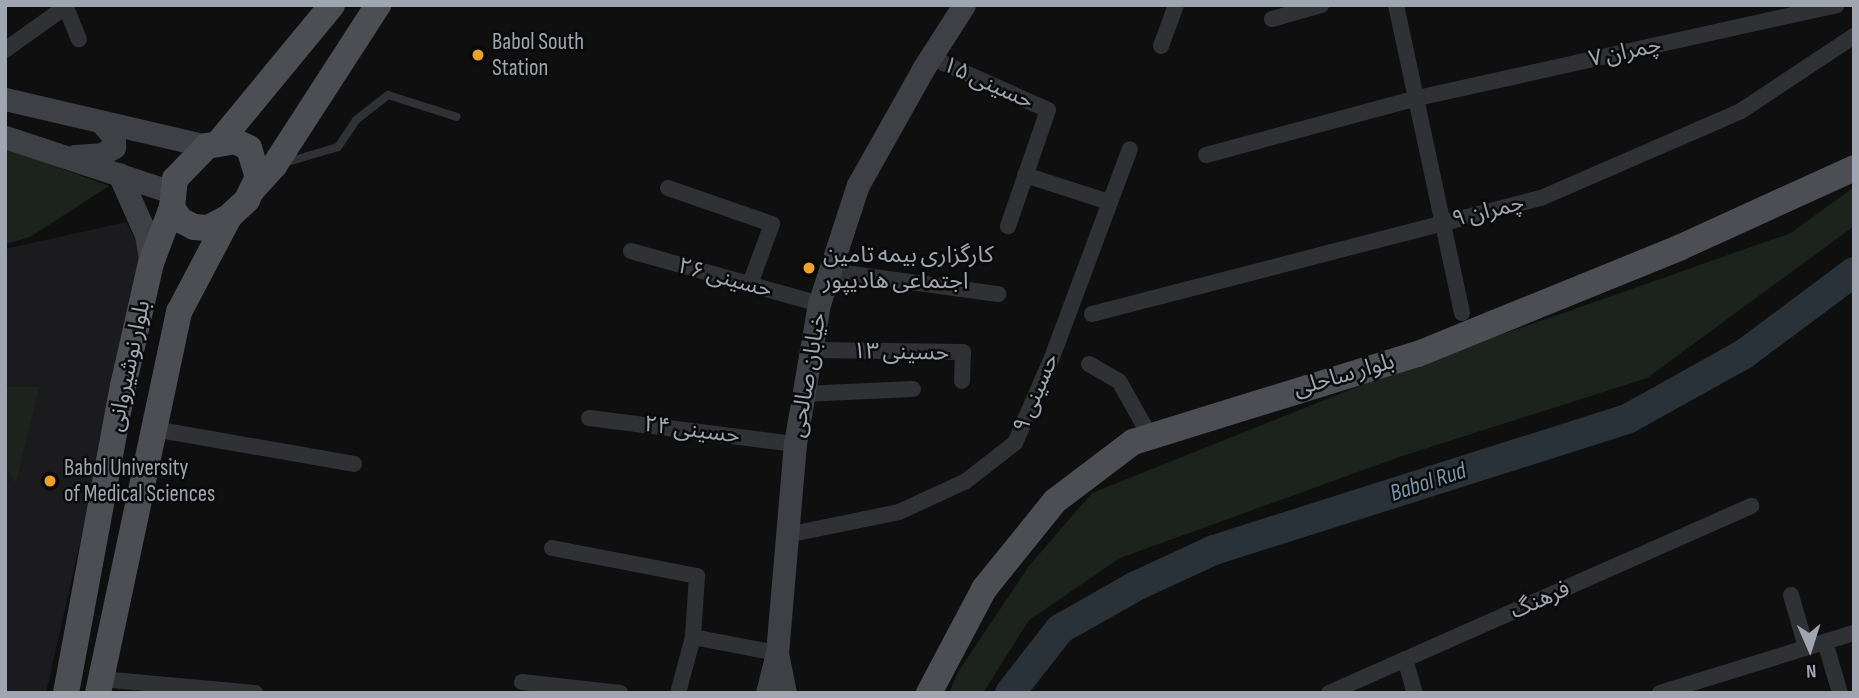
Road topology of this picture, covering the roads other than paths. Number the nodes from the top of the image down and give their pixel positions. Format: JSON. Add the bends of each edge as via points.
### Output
{"nodes":[{"id":1,"x":332,"y":5,"type":"edge"},
{"id":2,"x":378,"y":5,"type":"edge"},
{"id":3,"x":964,"y":5,"type":"edge"},
{"id":4,"x":1176,"y":5,"type":"edge"},
{"id":5,"x":1321,"y":5,"type":"edge"},
{"id":6,"x":1396,"y":5,"type":"edge"},
{"id":7,"x":1837,"y":5,"type":"edge"},
{"id":8,"x":66,"y":6,"type":"edge"},
{"id":9,"x":1272,"y":19,"type":"dead end"},
{"id":10,"x":1854,"y":36,"type":"edge"},
{"id":11,"x":79,"y":38,"type":"dead end"},
{"id":12,"x":1161,"y":46,"type":"dead end"},
{"id":13,"x":5,"y":50,"type":"edge"},
{"id":14,"x":930,"y":57,"type":"junction"},
{"id":15,"x":5,"y":99,"type":"edge"},
{"id":16,"x":1413,"y":99,"type":"junction"},
{"id":17,"x":457,"y":117,"type":"dead end"},
{"id":18,"x":102,"y":123,"type":"junction"},
{"id":19,"x":5,"y":137,"type":"edge"},
{"id":20,"x":214,"y":143,"type":"junction"},
{"id":21,"x":1130,"y":149,"type":"dead end"},
{"id":22,"x":1206,"y":155,"type":"dead end"},
{"id":23,"x":65,"y":156,"type":"junction"},
{"id":24,"x":274,"y":166,"type":"junction"},
{"id":25,"x":1854,"y":168,"type":"edge"},
{"id":26,"x":118,"y":174,"type":"junction"},
{"id":27,"x":1025,"y":175,"type":"junction"},
{"id":28,"x":668,"y":188,"type":"dead end"},
{"id":29,"x":253,"y":190,"type":"junction"},
{"id":30,"x":171,"y":199,"type":"junction"},
{"id":31,"x":1109,"y":202,"type":"junction"},
{"id":32,"x":229,"y":217,"type":"junction"},
{"id":33,"x":1443,"y":222,"type":"junction"},
{"id":34,"x":1008,"y":226,"type":"dead end"},
{"id":35,"x":631,"y":251,"type":"dead end"},
{"id":36,"x":151,"y":263,"type":"junction"},
{"id":37,"x":830,"y":271,"type":"junction"},
{"id":38,"x":750,"y":284,"type":"junction"},
{"id":39,"x":998,"y":294,"type":"dead end"},
{"id":40,"x":142,"y":303,"type":"junction"},
{"id":41,"x":819,"y":304,"type":"junction"},
{"id":42,"x":179,"y":312,"type":"junction"},
{"id":43,"x":1462,"y":313,"type":"dead end"},
{"id":44,"x":1093,"y":314,"type":"dead end"},
{"id":45,"x":811,"y":350,"type":"junction"},
{"id":46,"x":1089,"y":364,"type":"dead end"},
{"id":47,"x":962,"y":381,"type":"dead end"},
{"id":48,"x":913,"y":389,"type":"dead end"},
{"id":49,"x":803,"y":394,"type":"junction"},
{"id":50,"x":589,"y":418,"type":"dead end"},
{"id":51,"x":154,"y":429,"type":"junction"},
{"id":52,"x":1150,"y":436,"type":"junction"},
{"id":53,"x":795,"y":443,"type":"junction"},
{"id":54,"x":354,"y":464,"type":"dead end"},
{"id":55,"x":1751,"y":506,"type":"dead end"},
{"id":56,"x":787,"y":535,"type":"junction"},
{"id":57,"x":552,"y":548,"type":"dead end"},
{"id":58,"x":1791,"y":595,"type":"dead end"},
{"id":59,"x":1854,"y":633,"type":"edge"},
{"id":60,"x":693,"y":637,"type":"junction"},
{"id":61,"x":1825,"y":642,"type":"junction"},
{"id":62,"x":1806,"y":647,"type":"junction"},
{"id":63,"x":776,"y":653,"type":"junction"},
{"id":64,"x":1405,"y":659,"type":"junction"},
{"id":65,"x":522,"y":682,"type":"dead end"},
{"id":66,"x":100,"y":686,"type":"edge"},
{"id":67,"x":66,"y":693,"type":"edge"},
{"id":68,"x":249,"y":693,"type":"edge"},
{"id":69,"x":255,"y":693,"type":"edge"},
{"id":70,"x":620,"y":693,"type":"edge"},
{"id":71,"x":678,"y":693,"type":"edge"},
{"id":72,"x":767,"y":693,"type":"edge"},
{"id":73,"x":785,"y":693,"type":"edge"},
{"id":74,"x":929,"y":693,"type":"edge"},
{"id":75,"x":1329,"y":693,"type":"edge"},
{"id":76,"x":1415,"y":693,"type":"edge"},
{"id":77,"x":1660,"y":693,"type":"edge"},
{"id":78,"x":1840,"y":693,"type":"edge"}],
"edges":[{"from":1,"to":20,"type":"main road"},
{"from":2,"to":24,"type":"main road"},
{"from":3,"to":14,"type":"main road","name":"خيابان صالحی"},
{"from":4,"to":12,"type":"street"},
{"from":5,"to":9,"type":"street"},
{"from":6,"to":16,"type":"street"},
{"from":7,"to":16,"type":"street","name":"چمران ۷"},
{"from":8,"to":11,"type":"street"},
{"from":8,"to":13,"type":"street"},
{"from":10,"to":33,"type":"street","name":"چمران ۹","via":[[1741,111],[1624,166],[1541,198]]},
{"from":14,"to":27,"type":"street","name":"حسینی ۱۵","via":[[1048,110]]},
{"from":14,"to":37,"type":"main road","name":"خيابان صالحی","via":[[858,186]]},
{"from":15,"to":18,"type":"main road"},
{"from":16,"to":22,"type":"street","name":"چمران ۷"},
{"from":16,"to":33,"type":"street"},
{"from":17,"to":24,"type":"lane","via":[[388,95],[355,120],[338,146]]},
{"from":18,"to":20,"type":"main road"},
{"from":18,"to":23,"type":"main road","via":[[114,138],[108,152]]},
{"from":19,"to":23,"type":"main road"},
{"from":20,"to":29,"type":"main road","via":[[249,148],[256,162]]},
{"from":20,"to":30,"type":"main road","via":[[182,169]]},
{"from":21,"to":31,"type":"street","name":"حسینی ٩"},
{"from":23,"to":26,"type":"main road"},
{"from":24,"to":29,"type":"main road"},
{"from":25,"to":52,"type":"main road","name":"بلوار ساحلی","via":[[1693,242],[1431,349]]},
{"from":26,"to":30,"type":"main road"},
{"from":26,"to":36,"type":"main road","via":[[146,235]]},
{"from":27,"to":31,"type":"street"},
{"from":27,"to":34,"type":"street","name":"حسینی ۱۵"},
{"from":28,"to":38,"type":"street","via":[[772,224]]},
{"from":29,"to":32,"type":"main road"},
{"from":30,"to":32,"type":"main road","via":[[180,220],[194,227],[208,228]]},
{"from":30,"to":36,"type":"main road","name":"بلوار نوشیروانی"},
{"from":31,"to":56,"type":"street","name":"حسینی ٩","via":[[1051,359],[1014,443],[966,481],[899,512]]},
{"from":32,"to":42,"type":"main road","name":"بلوار نوشیروانی"},
{"from":33,"to":43,"type":"street"},
{"from":33,"to":44,"type":"street","name":"چمران ۹"},
{"from":35,"to":38,"type":"street","name":"حسینی ۲۶"},
{"from":36,"to":40,"type":"main road","name":"بلوار نوشیروانی"},
{"from":37,"to":39,"type":"street"},
{"from":37,"to":41,"type":"main road","name":"خيابان صالحی"},
{"from":38,"to":41,"type":"street","name":"حسینی ۲۶"},
{"from":40,"to":42,"type":"main road","via":[[154,288],[168,281],[177,290]]},
{"from":40,"to":67,"type":"main road","name":"بلوار نوشیروانی"},
{"from":41,"to":45,"type":"main road","name":"خيابان صالحی"},
{"from":42,"to":51,"type":"main road","name":"بلوار نوشیروانی"},
{"from":45,"to":47,"type":"street","name":"حسینی ۱۳","via":[[963,352]]},
{"from":45,"to":49,"type":"main road","name":"خيابان صالحی"},
{"from":46,"to":52,"type":"street","via":[[1119,381]]},
{"from":48,"to":49,"type":"street"},
{"from":49,"to":53,"type":"main road","name":"خيابان صالحی"},
{"from":50,"to":53,"type":"street","name":"حسینی ۲۴"},
{"from":51,"to":54,"type":"street"},
{"from":51,"to":66,"type":"main road","name":"بلوار نوشیروانی"},
{"from":52,"to":74,"type":"main road","name":"بلوار ساحلی","via":[[1133,442],[1055,500],[984,589]]},
{"from":53,"to":56,"type":"main road","name":"خيابان صالحی"},
{"from":55,"to":64,"type":"street","name":"فرهنگ"},
{"from":56,"to":63,"type":"main road","name":"خيابان صالحی"},
{"from":57,"to":60,"type":"street","via":[[696,576]]},
{"from":58,"to":62,"type":"street"},
{"from":59,"to":61,"type":"street"},
{"from":60,"to":63,"type":"street"},
{"from":60,"to":71,"type":"street"},
{"from":61,"to":62,"type":"street"},
{"from":61,"to":78,"type":"street"},
{"from":62,"to":77,"type":"street"},
{"from":63,"to":72,"type":"main road","name":"خيابان صالحی"},
{"from":63,"to":73,"type":"main road","name":"خيابان صالحی"},
{"from":64,"to":75,"type":"street","name":"فرهنگ"},
{"from":64,"to":76,"type":"street"},
{"from":65,"to":70,"type":"street"},
{"from":66,"to":68,"type":"street"},
{"from":68,"to":69,"type":"street"}]}
